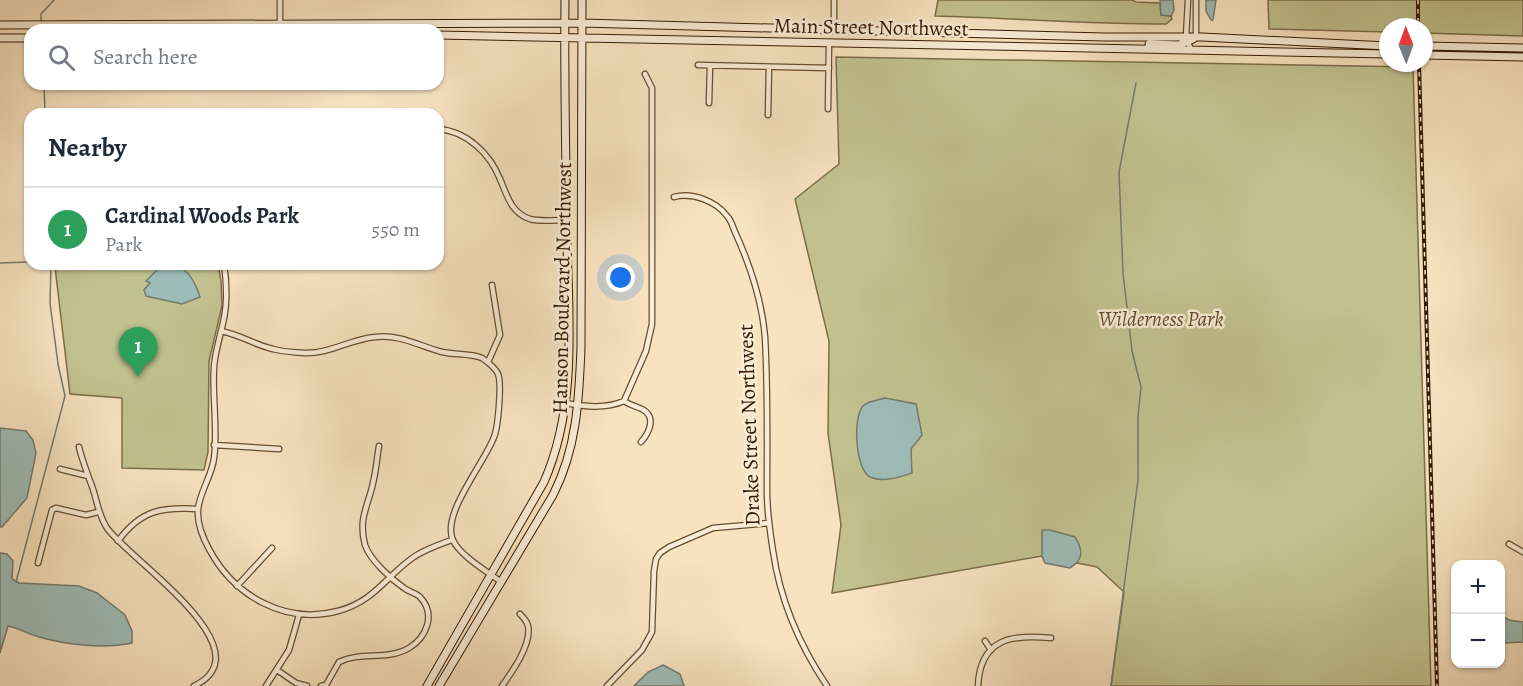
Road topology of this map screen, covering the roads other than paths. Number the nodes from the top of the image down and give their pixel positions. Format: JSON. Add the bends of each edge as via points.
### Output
{"nodes":[{"id":1,"x":280,"y":0,"type":"edge"},
{"id":2,"x":565,"y":0,"type":"edge"},
{"id":3,"x":582,"y":0,"type":"edge"},
{"id":4,"x":834,"y":0,"type":"edge"},
{"id":5,"x":1188,"y":0,"type":"edge"},
{"id":6,"x":1196,"y":0,"type":"edge"},
{"id":7,"x":280,"y":23,"type":"junction"},
{"id":8,"x":564,"y":23,"type":"junction"},
{"id":9,"x":582,"y":23,"type":"junction"},
{"id":10,"x":147,"y":24,"type":"edge"},
{"id":11,"x":3,"y":25,"type":"edge"},
{"id":12,"x":24,"y":25,"type":"edge"},
{"id":13,"x":834,"y":30,"type":"junction"},
{"id":14,"x":444,"y":35,"type":"edge"},
{"id":15,"x":565,"y":37,"type":"junction"},
{"id":16,"x":3,"y":38,"type":"edge"},
{"id":17,"x":24,"y":38,"type":"edge"},
{"id":18,"x":582,"y":38,"type":"junction"},
{"id":19,"x":1196,"y":38,"type":"junction"},
{"id":20,"x":1187,"y":39,"type":"junction"},
{"id":21,"x":829,"y":43,"type":"junction"},
{"id":22,"x":1379,"y":46,"type":"edge"},
{"id":23,"x":1433,"y":46,"type":"edge"},
{"id":24,"x":1123,"y":48,"type":"junction"},
{"id":25,"x":1523,"y":48,"type":"edge"},
{"id":26,"x":1191,"y":50,"type":"junction"},
{"id":27,"x":1379,"y":54,"type":"edge"},
{"id":28,"x":1433,"y":55,"type":"edge"},
{"id":29,"x":1523,"y":57,"type":"edge"},
{"id":30,"x":698,"y":65,"type":"dead end"},
{"id":31,"x":710,"y":66,"type":"junction"},
{"id":32,"x":770,"y":67,"type":"junction"},
{"id":33,"x":829,"y":68,"type":"junction"},
{"id":34,"x":645,"y":74,"type":"dead end"},
{"id":35,"x":709,"y":103,"type":"dead end"},
{"id":36,"x":828,"y":109,"type":"dead end"},
{"id":37,"x":768,"y":115,"type":"dead end"},
{"id":38,"x":444,"y":131,"type":"edge"},
{"id":39,"x":674,"y":197,"type":"dead end"},
{"id":40,"x":567,"y":220,"type":"junction"},
{"id":41,"x":225,"y":270,"type":"edge"},
{"id":42,"x":492,"y":285,"type":"dead end"},
{"id":43,"x":221,"y":332,"type":"junction"},
{"id":44,"x":488,"y":362,"type":"junction"},
{"id":45,"x":624,"y":401,"type":"junction"},
{"id":46,"x":566,"y":403,"type":"junction"},
{"id":47,"x":578,"y":405,"type":"junction"},
{"id":48,"x":641,"y":442,"type":"dead end"},
{"id":49,"x":214,"y":444,"type":"junction"},
{"id":50,"x":379,"y":446,"type":"dead end"},
{"id":51,"x":79,"y":447,"type":"dead end"},
{"id":52,"x":279,"y":449,"type":"dead end"},
{"id":53,"x":60,"y":470,"type":"dead end"},
{"id":54,"x":88,"y":476,"type":"junction"},
{"id":55,"x":198,"y":509,"type":"junction"},
{"id":56,"x":98,"y":512,"type":"junction"},
{"id":57,"x":769,"y":523,"type":"junction"},
{"id":58,"x":452,"y":540,"type":"junction"},
{"id":59,"x":118,"y":541,"type":"junction"},
{"id":60,"x":1509,"y":544,"type":"dead end"},
{"id":61,"x":272,"y":548,"type":"dead end"},
{"id":62,"x":1523,"y":552,"type":"edge"},
{"id":63,"x":38,"y":563,"type":"dead end"},
{"id":64,"x":491,"y":575,"type":"junction"},
{"id":65,"x":391,"y":576,"type":"junction"},
{"id":66,"x":501,"y":582,"type":"junction"},
{"id":67,"x":237,"y":586,"type":"junction"},
{"id":68,"x":520,"y":614,"type":"dead end"},
{"id":69,"x":299,"y":615,"type":"junction"},
{"id":70,"x":1051,"y":638,"type":"dead end"},
{"id":71,"x":985,"y":641,"type":"dead end"},
{"id":72,"x":991,"y":650,"type":"junction"},
{"id":73,"x":277,"y":670,"type":"junction"},
{"id":74,"x":194,"y":686,"type":"edge"},
{"id":75,"x":266,"y":686,"type":"edge"},
{"id":76,"x":307,"y":686,"type":"edge"},
{"id":77,"x":321,"y":686,"type":"edge"},
{"id":78,"x":427,"y":686,"type":"edge"},
{"id":79,"x":439,"y":686,"type":"edge"},
{"id":80,"x":502,"y":686,"type":"edge"},
{"id":81,"x":607,"y":686,"type":"edge"},
{"id":82,"x":827,"y":686,"type":"edge"},
{"id":83,"x":978,"y":686,"type":"edge"}],
"edges":[{"from":1,"to":7,"type":"street"},
{"from":2,"to":8,"type":"main road","name":"Hanson Boulevard Northwest"},
{"from":3,"to":9,"type":"main road","name":"Hanson Boulevard Northwest"},
{"from":4,"to":13,"type":"street"},
{"from":5,"to":20,"type":"street"},
{"from":6,"to":19,"type":"street"},
{"from":7,"to":8,"type":"main road","name":"Main Street Northwest"},
{"from":7,"to":10,"type":"main road","name":"Main Street Northwest"},
{"from":8,"to":9,"type":"main road","name":"Main Street Northwest"},
{"from":8,"to":15,"type":"main road","name":"Hanson Boulevard Northwest"},
{"from":9,"to":13,"type":"main road","name":"Main Street Northwest"},
{"from":9,"to":18,"type":"main road","name":"Hanson Boulevard Northwest"},
{"from":11,"to":12,"type":"main road","name":"Main Street Northwest"},
{"from":13,"to":20,"type":"main road","name":"Main Street Northwest"},
{"from":14,"to":15,"type":"main road","name":"Main Street Northwest"},
{"from":15,"to":18,"type":"main road","name":"Main Street Northwest"},
{"from":15,"to":40,"type":"main road","name":"Hanson Boulevard Northwest"},
{"from":16,"to":17,"type":"main road"},
{"from":18,"to":21,"type":"main road","name":"Main Street Northwest"},
{"from":18,"to":47,"type":"main road","name":"Hanson Boulevard Northwest"},
{"from":19,"to":20,"type":"main road","name":"Main Street Northwest"},
{"from":19,"to":22,"type":"main road","name":"Main Street Northwest"},
{"from":20,"to":24,"type":"main road","name":"Main Street Northwest","via":[[1179,45],[1133,44]]},
{"from":20,"to":26,"type":"street"},
{"from":21,"to":24,"type":"main road","name":"Main Street Northwest"},
{"from":21,"to":33,"type":"street"},
{"from":23,"to":25,"type":"main road"},
{"from":24,"to":26,"type":"main road","name":"Main Street Northwest"},
{"from":26,"to":27,"type":"main road","name":"Main Street Northwest"},
{"from":28,"to":29,"type":"main road"},
{"from":30,"to":31,"type":"street"},
{"from":31,"to":32,"type":"street"},
{"from":31,"to":35,"type":"street"},
{"from":32,"to":33,"type":"street"},
{"from":32,"to":37,"type":"street"},
{"from":33,"to":36,"type":"street"},
{"from":34,"to":45,"type":"street","via":[[652,88],[652,324],[646,351]]},
{"from":38,"to":40,"type":"street","via":[[463,136],[483,152],[515,210],[528,218]]},
{"from":39,"to":57,"type":"street","name":"Drake Street Northwest","via":[[710,201],[728,216],[753,277],[765,336]]},
{"from":40,"to":46,"type":"main road","name":"Hanson Boulevard Northwest"},
{"from":41,"to":43,"type":"street","via":[[227,287]]},
{"from":42,"to":44,"type":"street","via":[[500,334]]},
{"from":43,"to":44,"type":"street","via":[[240,335],[272,349],[308,353],[359,339],[396,337]]},
{"from":43,"to":49,"type":"street","via":[[214,368]]},
{"from":44,"to":58,"type":"street","via":[[498,375],[495,435],[485,459],[455,506]]},
{"from":45,"to":47,"type":"street","via":[[603,406]]},
{"from":45,"to":48,"type":"street","via":[[650,416],[650,429]]},
{"from":46,"to":47,"type":"street"},
{"from":46,"to":64,"type":"main road","name":"Hanson Boulevard Northwest","via":[[557,451],[544,482]]},
{"from":47,"to":66,"type":"main road","name":"Hanson Boulevard Northwest","via":[[562,478]]},
{"from":49,"to":52,"type":"street"},
{"from":49,"to":55,"type":"street","via":[[214,458]]},
{"from":50,"to":65,"type":"street","via":[[361,520],[372,560]]},
{"from":51,"to":54,"type":"street"},
{"from":53,"to":54,"type":"street"},
{"from":54,"to":56,"type":"street"},
{"from":55,"to":59,"type":"street","via":[[156,510],[138,519]]},
{"from":55,"to":67,"type":"street","via":[[206,543]]},
{"from":56,"to":59,"type":"street"},
{"from":56,"to":63,"type":"street","via":[[86,515],[52,510]]},
{"from":57,"to":81,"type":"street","via":[[713,528],[660,553],[654,571],[652,632],[642,650]]},
{"from":57,"to":82,"type":"street","name":"Drake Street Northwest","via":[[773,555],[791,618]]},
{"from":58,"to":64,"type":"street"},
{"from":58,"to":65,"type":"street","via":[[421,553]]},
{"from":59,"to":74,"type":"street","via":[[166,584],[209,636],[216,659],[213,670],[206,680]]},
{"from":60,"to":62,"type":"street"},
{"from":61,"to":67,"type":"street"},
{"from":64,"to":66,"type":"street"},
{"from":64,"to":78,"type":"main road","name":"Hanson Boulevard Northwest"},
{"from":65,"to":69,"type":"street","via":[[382,587],[351,606]]},
{"from":65,"to":77,"type":"street","via":[[423,602],[429,615],[425,631],[399,653],[357,656],[339,662],[326,685]]},
{"from":66,"to":79,"type":"main road","name":"Hanson Boulevard Northwest"},
{"from":67,"to":69,"type":"street","via":[[267,606]]},
{"from":68,"to":80,"type":"street","via":[[528,633],[517,663]]},
{"from":69,"to":73,"type":"street","via":[[289,650]]},
{"from":70,"to":72,"type":"street","via":[[1018,636]]},
{"from":71,"to":72,"type":"street"},
{"from":72,"to":83,"type":"street","via":[[981,666]]},
{"from":73,"to":75,"type":"street"},
{"from":73,"to":76,"type":"street"}]}
